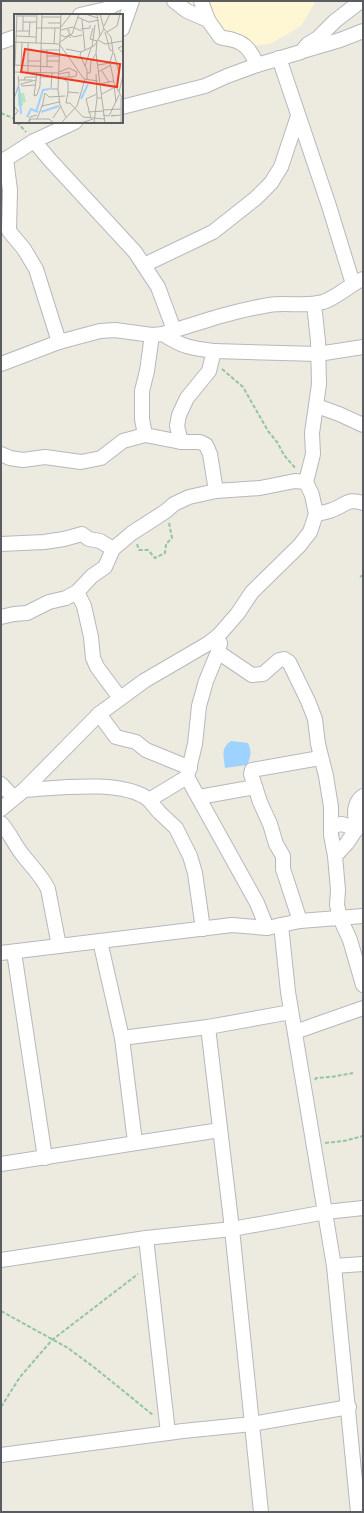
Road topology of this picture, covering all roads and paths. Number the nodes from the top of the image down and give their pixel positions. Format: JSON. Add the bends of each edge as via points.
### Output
{"nodes":[{"id":1,"x":122,"y":1,"type":"edge"},
{"id":2,"x":132,"y":1,"type":"edge"},
{"id":3,"x":174,"y":1,"type":"edge"},
{"id":4,"x":201,"y":1,"type":"edge"},
{"id":5,"x":361,"y":1,"type":"edge"},
{"id":6,"x":84,"y":14,"type":"edge"},
{"id":7,"x":208,"y":20,"type":"junction"},
{"id":8,"x":123,"y":26,"type":"edge"},
{"id":9,"x":362,"y":32,"type":"edge"},
{"id":10,"x":14,"y":37,"type":"edge"},
{"id":11,"x":1,"y":42,"type":"edge"},
{"id":12,"x":301,"y":52,"type":"junction"},
{"id":13,"x":279,"y":58,"type":"junction"},
{"id":14,"x":257,"y":65,"type":"junction"},
{"id":15,"x":123,"y":107,"type":"edge"},
{"id":16,"x":1,"y":113,"type":"edge"},
{"id":17,"x":298,"y":116,"type":"junction"},
{"id":18,"x":14,"y":119,"type":"edge"},
{"id":19,"x":74,"y":123,"type":"edge"},
{"id":20,"x":34,"y":141,"type":"junction"},
{"id":21,"x":3,"y":160,"type":"edge"},
{"id":22,"x":144,"y":265,"type":"junction"},
{"id":23,"x":358,"y":281,"type":"edge"},
{"id":24,"x":314,"y":304,"type":"junction"},
{"id":25,"x":163,"y":333,"type":"junction"},
{"id":26,"x":59,"y":342,"type":"junction"},
{"id":27,"x":363,"y":347,"type":"edge"},
{"id":28,"x":318,"y":354,"type":"junction"},
{"id":29,"x":213,"y":355,"type":"junction"},
{"id":30,"x":1,"y":364,"type":"edge"},
{"id":31,"x":317,"y":406,"type":"junction"},
{"id":32,"x":363,"y":425,"type":"edge"},
{"id":33,"x":145,"y":435,"type":"junction"},
{"id":34,"x":180,"y":442,"type":"junction"},
{"id":35,"x":1,"y":454,"type":"edge"},
{"id":36,"x":306,"y":482,"type":"junction"},
{"id":37,"x":216,"y":491,"type":"junction"},
{"id":38,"x":362,"y":502,"type":"edge"},
{"id":39,"x":164,"y":512,"type":"junction"},
{"id":40,"x":316,"y":514,"type":"junction"},
{"id":41,"x":132,"y":534,"type":"junction"},
{"id":42,"x":1,"y":544,"type":"edge"},
{"id":43,"x":113,"y":549,"type":"junction"},
{"id":44,"x":363,"y":575,"type":"edge"},
{"id":45,"x":360,"y":578,"type":"dead end"},
{"id":46,"x":77,"y":592,"type":"junction"},
{"id":47,"x":1,"y":617,"type":"edge"},
{"id":48,"x":219,"y":635,"type":"junction"},
{"id":49,"x":218,"y":652,"type":"junction"},
{"id":50,"x":120,"y":698,"type":"junction"},
{"id":51,"x":99,"y":714,"type":"junction"},
{"id":52,"x":320,"y":758,"type":"junction"},
{"id":53,"x":189,"y":772,"type":"junction"},
{"id":54,"x":1,"y":784,"type":"edge"},
{"id":55,"x":255,"y":787,"type":"junction"},
{"id":56,"x":19,"y":794,"type":"junction"},
{"id":57,"x":363,"y":796,"type":"edge"},
{"id":58,"x":199,"y":797,"type":"junction"},
{"id":59,"x":149,"y":800,"type":"junction"},
{"id":60,"x":1,"y":809,"type":"edge"},
{"id":61,"x":1,"y":823,"type":"edge"},
{"id":62,"x":360,"y":824,"type":"edge"},
{"id":63,"x":332,"y":826,"type":"junction"},
{"id":64,"x":335,"y":856,"type":"junction"},
{"id":65,"x":363,"y":916,"type":"edge"},
{"id":66,"x":340,"y":918,"type":"junction"},
{"id":67,"x":300,"y":921,"type":"junction"},
{"id":68,"x":281,"y":925,"type":"junction"},
{"id":69,"x":267,"y":928,"type":"junction"},
{"id":70,"x":203,"y":929,"type":"junction"},
{"id":71,"x":100,"y":941,"type":"junction"},
{"id":72,"x":59,"y":946,"type":"junction"},
{"id":73,"x":8,"y":952,"type":"edge"},
{"id":74,"x":363,"y":985,"type":"edge"},
{"id":75,"x":363,"y":1008,"type":"edge"},
{"id":76,"x":292,"y":1012,"type":"junction"},
{"id":77,"x":208,"y":1027,"type":"junction"},
{"id":78,"x":295,"y":1032,"type":"junction"},
{"id":79,"x":122,"y":1038,"type":"junction"},
{"id":80,"x":353,"y":1073,"type":"dead end"},
{"id":81,"x":306,"y":1096,"type":"junction"},
{"id":82,"x":220,"y":1130,"type":"junction"},
{"id":83,"x":363,"y":1136,"type":"edge"},
{"id":84,"x":135,"y":1142,"type":"junction"},
{"id":85,"x":323,"y":1143,"type":"dead end"},
{"id":86,"x":44,"y":1158,"type":"junction"},
{"id":87,"x":1,"y":1164,"type":"edge"},
{"id":88,"x":363,"y":1208,"type":"edge"},
{"id":89,"x":326,"y":1212,"type":"junction"},
{"id":90,"x":232,"y":1229,"type":"junction"},
{"id":91,"x":146,"y":1238,"type":"junction"},
{"id":92,"x":1,"y":1260,"type":"edge"},
{"id":93,"x":149,"y":1260,"type":"junction"},
{"id":94,"x":363,"y":1264,"type":"edge"},
{"id":95,"x":334,"y":1266,"type":"junction"},
{"id":96,"x":1,"y":1311,"type":"edge"},
{"id":97,"x":52,"y":1340,"type":"junction"},
{"id":98,"x":1,"y":1407,"type":"edge"},
{"id":99,"x":349,"y":1407,"type":"junction"},
{"id":100,"x":252,"y":1424,"type":"junction"},
{"id":101,"x":168,"y":1428,"type":"junction"},
{"id":102,"x":1,"y":1455,"type":"edge"},
{"id":103,"x":261,"y":1512,"type":"edge"},
{"id":104,"x":358,"y":1512,"type":"edge"}],
"edges":[{"from":1,"to":6,"type":"street","via":[[106,9]]},
{"from":2,"to":8,"type":"street"},
{"from":3,"to":7,"type":"street","via":[[186,11]]},
{"from":4,"to":7,"type":"street"},
{"from":5,"to":12,"type":"street"},
{"from":7,"to":14,"type":"street","via":[[220,37],[234,40],[247,47]]},
{"from":9,"to":12,"type":"street"},
{"from":10,"to":11,"type":"street"},
{"from":12,"to":13,"type":"street"},
{"from":13,"to":14,"type":"street"},
{"from":13,"to":17,"type":"street"},
{"from":14,"to":15,"type":"street","via":[[205,86]]},
{"from":16,"to":18,"type":"path"},
{"from":17,"to":22,"type":"street","via":[[281,167],[271,183],[256,198],[213,232]]},
{"from":17,"to":23,"type":"street"},
{"from":19,"to":20,"type":"street"},
{"from":20,"to":21,"type":"street"},
{"from":20,"to":22,"type":"street"},
{"from":21,"to":26,"type":"street","via":[[10,190],[9,231],[36,269]]},
{"from":22,"to":25,"type":"street","via":[[158,287]]},
{"from":23,"to":24,"type":"street","via":[[325,301]]},
{"from":24,"to":25,"type":"street","via":[[263,306]]},
{"from":24,"to":28,"type":"street"},
{"from":25,"to":26,"type":"street","via":[[107,330]]},
{"from":25,"to":29,"type":"street","via":[[184,346]]},
{"from":25,"to":33,"type":"street","via":[[142,390]]},
{"from":26,"to":30,"type":"street"},
{"from":27,"to":28,"type":"street"},
{"from":28,"to":29,"type":"street"},
{"from":28,"to":31,"type":"street"},
{"from":29,"to":34,"type":"street","via":[[208,371],[187,398],[179,415],[177,426]]},
{"from":29,"to":36,"type":"path","via":[[228,376],[243,387],[268,431]]},
{"from":31,"to":32,"type":"street"},
{"from":31,"to":36,"type":"street","via":[[312,433],[313,454]]},
{"from":33,"to":34,"type":"street"},
{"from":33,"to":35,"type":"street","via":[[123,441],[101,458],[91,461],[45,458],[23,460]]},
{"from":34,"to":37,"type":"street","via":[[200,442],[206,445]]},
{"from":36,"to":37,"type":"street","via":[[295,481],[260,488]]},
{"from":36,"to":40,"type":"street"},
{"from":37,"to":39,"type":"street","via":[[189,497]]},
{"from":38,"to":40,"type":"street","via":[[354,500],[334,510]]},
{"from":39,"to":41,"type":"street"},
{"from":39,"to":41,"type":"path","via":[[172,538],[166,544],[165,553],[155,558],[148,550],[139,550]]},
{"from":40,"to":48,"type":"street","via":[[310,532],[299,546],[252,592]]},
{"from":41,"to":43,"type":"street"},
{"from":42,"to":43,"type":"street","via":[[44,542],[82,534]]},
{"from":43,"to":46,"type":"street","via":[[105,567]]},
{"from":44,"to":45,"type":"path"},
{"from":46,"to":47,"type":"street","via":[[27,613]]},
{"from":46,"to":50,"type":"street","via":[[84,606],[93,658]]},
{"from":48,"to":49,"type":"street"},
{"from":48,"to":50,"type":"street"},
{"from":49,"to":52,"type":"street","via":[[252,675],[263,674],[279,660],[289,662],[315,719]]},
{"from":49,"to":53,"type":"street","via":[[199,706]]},
{"from":50,"to":51,"type":"street"},
{"from":51,"to":53,"type":"street","via":[[116,737],[136,742],[146,750]]},
{"from":51,"to":56,"type":"street"},
{"from":52,"to":55,"type":"street","via":[[252,770],[250,774]]},
{"from":52,"to":63,"type":"street","via":[[326,776]]},
{"from":53,"to":58,"type":"street"},
{"from":53,"to":59,"type":"street"},
{"from":54,"to":56,"type":"street"},
{"from":55,"to":58,"type":"street"},
{"from":55,"to":67,"type":"street","via":[[283,856],[283,868]]},
{"from":56,"to":59,"type":"street","via":[[113,787],[143,794]]},
{"from":56,"to":60,"type":"street"},
{"from":57,"to":62,"type":"street","via":[[356,803],[354,816]]},
{"from":58,"to":69,"type":"street","via":[[257,903]]},
{"from":59,"to":70,"type":"street","via":[[176,828],[190,856]]},
{"from":61,"to":72,"type":"street","via":[[48,889]]},
{"from":62,"to":63,"type":"street"},
{"from":62,"to":64,"type":"street"},
{"from":63,"to":64,"type":"street"},
{"from":64,"to":66,"type":"street"},
{"from":65,"to":66,"type":"street"},
{"from":66,"to":67,"type":"street"},
{"from":66,"to":74,"type":"street","via":[[350,940]]},
{"from":67,"to":68,"type":"street"},
{"from":68,"to":69,"type":"street"},
{"from":68,"to":76,"type":"street"},
{"from":69,"to":70,"type":"street","via":[[232,925]]},
{"from":70,"to":71,"type":"street"},
{"from":71,"to":72,"type":"street"},
{"from":71,"to":79,"type":"street"},
{"from":72,"to":73,"type":"street"},
{"from":73,"to":86,"type":"street"},
{"from":75,"to":78,"type":"street"},
{"from":76,"to":77,"type":"street"},
{"from":76,"to":78,"type":"street"},
{"from":77,"to":79,"type":"street"},
{"from":77,"to":82,"type":"street"},
{"from":78,"to":81,"type":"street"},
{"from":79,"to":84,"type":"street"},
{"from":80,"to":81,"type":"path","via":[[316,1078]]},
{"from":81,"to":89,"type":"street"},
{"from":82,"to":84,"type":"street"},
{"from":82,"to":90,"type":"street"},
{"from":83,"to":85,"type":"path"},
{"from":84,"to":86,"type":"street"},
{"from":86,"to":87,"type":"street"},
{"from":88,"to":89,"type":"street"},
{"from":89,"to":90,"type":"street"},
{"from":89,"to":95,"type":"street"},
{"from":90,"to":91,"type":"street"},
{"from":90,"to":100,"type":"street"},
{"from":91,"to":92,"type":"street"},
{"from":91,"to":93,"type":"street"},
{"from":93,"to":97,"type":"path","via":[[138,1275]]},
{"from":93,"to":101,"type":"street"},
{"from":94,"to":95,"type":"street"},
{"from":95,"to":99,"type":"street"},
{"from":96,"to":97,"type":"path"},
{"from":97,"to":98,"type":"path","via":[[20,1377]]},
{"from":97,"to":101,"type":"path","via":[[68,1348],[95,1368]]},
{"from":99,"to":100,"type":"street"},
{"from":99,"to":104,"type":"street"},
{"from":100,"to":101,"type":"street"},
{"from":100,"to":103,"type":"street"},
{"from":101,"to":102,"type":"street"}]}
